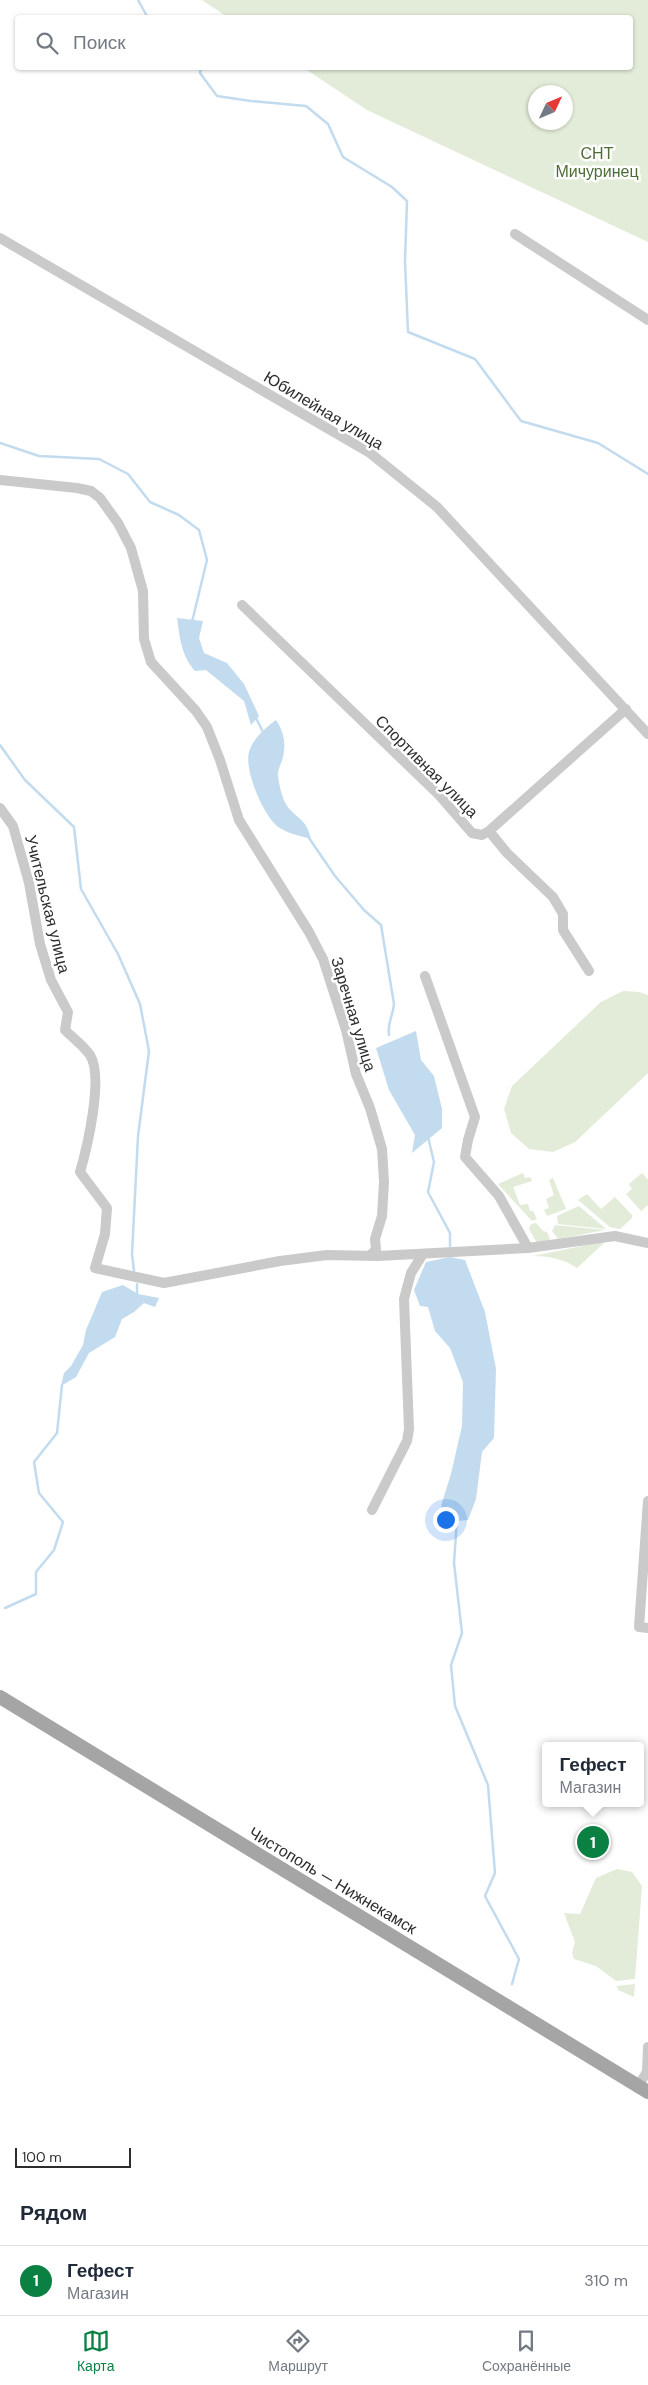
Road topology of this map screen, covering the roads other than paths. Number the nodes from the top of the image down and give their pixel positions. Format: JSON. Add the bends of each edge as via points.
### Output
{"nodes":[{"id":1,"x":515,"y":234,"type":"dead end"},
{"id":2,"x":0,"y":238,"type":"edge"},
{"id":3,"x":648,"y":320,"type":"edge"},
{"id":4,"x":0,"y":480,"type":"edge"},
{"id":5,"x":242,"y":605,"type":"dead end"},
{"id":6,"x":626,"y":709,"type":"junction"},
{"id":7,"x":648,"y":734,"type":"edge"},
{"id":8,"x":0,"y":808,"type":"edge"},
{"id":9,"x":489,"y":831,"type":"junction"},
{"id":10,"x":589,"y":971,"type":"dead end"},
{"id":11,"x":426,"y":976,"type":"dead end"},
{"id":12,"x":648,"y":1243,"type":"edge"},
{"id":13,"x":528,"y":1248,"type":"junction"},
{"id":14,"x":423,"y":1254,"type":"junction"},
{"id":15,"x":371,"y":1255,"type":"junction"},
{"id":16,"x":648,"y":1500,"type":"edge"},
{"id":17,"x":372,"y":1510,"type":"dead end"},
{"id":18,"x":648,"y":1628,"type":"edge"},
{"id":19,"x":0,"y":1697,"type":"edge"},
{"id":20,"x":648,"y":2048,"type":"edge"},
{"id":21,"x":643,"y":2089,"type":"edge"}],
"edges":[{"from":1,"to":3,"type":"street"},
{"from":2,"to":6,"type":"street","name":"Юбилейная улица","via":[[370,453],[437,507]]},
{"from":4,"to":15,"type":"street","name":"Заречная улица","via":[[91,492],[109,508],[131,548],[143,591],[144,639],[151,662],[207,727],[239,820],[323,959],[346,1030],[356,1074],[382,1149],[382,1216],[375,1239],[376,1248]]},
{"from":5,"to":9,"type":"street","name":"Спортивная улица","via":[[439,795],[472,833],[482,835]]},
{"from":6,"to":7,"type":"street","name":"Юбилейная улица"},
{"from":6,"to":9,"type":"street"},
{"from":8,"to":15,"type":"street","name":"Учительская улица","via":[[13,826],[29,883],[40,944],[52,980],[68,1012],[65,1030],[91,1056],[96,1084],[90,1135],[80,1172],[107,1208],[105,1234],[94,1268],[164,1283],[327,1254]]},
{"from":9,"to":10,"type":"street","name":"Спортивная улица","via":[[552,897],[563,914],[563,930]]},
{"from":11,"to":13,"type":"street","via":[[475,1117],[466,1157],[499,1196]]},
{"from":12,"to":13,"type":"street","via":[[615,1236]]},
{"from":13,"to":14,"type":"street"},
{"from":14,"to":15,"type":"street"},
{"from":14,"to":17,"type":"street","via":[[411,1273],[404,1300],[407,1441]]},
{"from":16,"to":18,"type":"street","via":[[639,1627]]},
{"from":19,"to":21,"type":"main road","name":"Чистополь — Нижнекамск"},
{"from":20,"to":21,"type":"street"}]}
